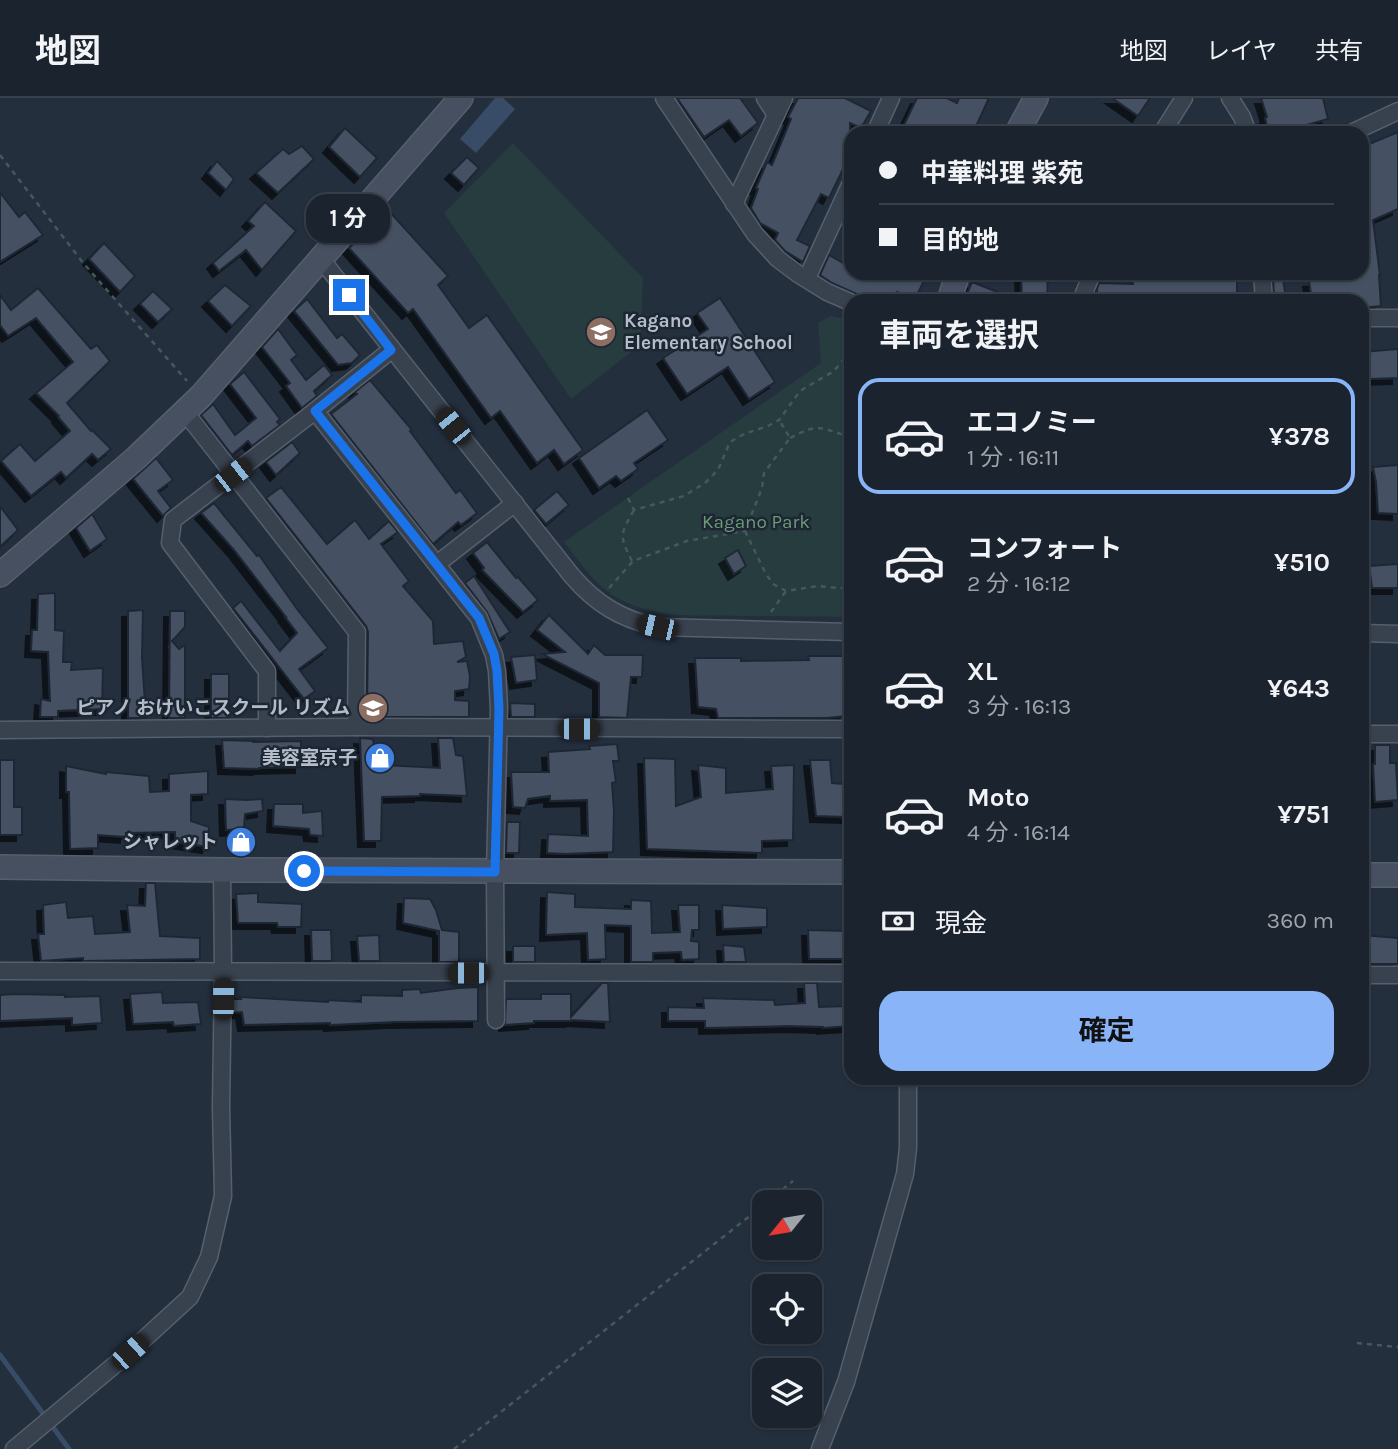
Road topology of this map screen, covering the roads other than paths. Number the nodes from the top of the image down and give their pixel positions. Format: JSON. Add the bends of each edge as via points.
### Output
{"nodes":[{"id":1,"x":461,"y":98,"type":"edge"},
{"id":2,"x":664,"y":98,"type":"edge"},
{"id":3,"x":765,"y":98,"type":"edge"},
{"id":4,"x":784,"y":98,"type":"edge"},
{"id":5,"x":891,"y":98,"type":"edge"},
{"id":6,"x":1037,"y":98,"type":"edge"},
{"id":7,"x":1184,"y":98,"type":"edge"},
{"id":8,"x":1230,"y":98,"type":"edge"},
{"id":9,"x":1398,"y":111,"type":"edge"},
{"id":10,"x":776,"y":115,"type":"junction"},
{"id":11,"x":878,"y":126,"type":"edge"},
{"id":12,"x":1021,"y":126,"type":"edge"},
{"id":13,"x":1166,"y":126,"type":"edge"},
{"id":14,"x":1245,"y":126,"type":"edge"},
{"id":15,"x":1366,"y":126,"type":"edge"},
{"id":16,"x":844,"y":198,"type":"edge"},
{"id":17,"x":734,"y":204,"type":"junction"},
{"id":18,"x":321,"y":258,"type":"junction"},
{"id":19,"x":807,"y":278,"type":"junction"},
{"id":20,"x":844,"y":299,"type":"edge"},
{"id":21,"x":1369,"y":318,"type":"edge"},
{"id":22,"x":1398,"y":318,"type":"edge"},
{"id":23,"x":391,"y":350,"type":"junction"},
{"id":24,"x":192,"y":404,"type":"junction"},
{"id":25,"x":315,"y":411,"type":"junction"},
{"id":26,"x":233,"y":475,"type":"junction"},
{"id":27,"x":515,"y":503,"type":"junction"},
{"id":28,"x":437,"y":564,"type":"junction"},
{"id":29,"x":0,"y":575,"type":"edge"},
{"id":30,"x":844,"y":632,"type":"edge"},
{"id":31,"x":1369,"y":633,"type":"edge"},
{"id":32,"x":1398,"y":634,"type":"edge"},
{"id":33,"x":356,"y":727,"type":"junction"},
{"id":34,"x":267,"y":728,"type":"junction"},
{"id":35,"x":498,"y":728,"type":"junction"},
{"id":36,"x":844,"y":729,"type":"edge"},
{"id":37,"x":0,"y":730,"type":"edge"},
{"id":38,"x":1369,"y":734,"type":"edge"},
{"id":39,"x":1398,"y":734,"type":"edge"},
{"id":40,"x":0,"y":867,"type":"edge"},
{"id":41,"x":222,"y":870,"type":"junction"},
{"id":42,"x":495,"y":872,"type":"junction"},
{"id":43,"x":844,"y":873,"type":"edge"},
{"id":44,"x":1369,"y":875,"type":"edge"},
{"id":45,"x":1398,"y":875,"type":"edge"},
{"id":46,"x":0,"y":971,"type":"edge"},
{"id":47,"x":223,"y":971,"type":"junction"},
{"id":48,"x":495,"y":973,"type":"junction"},
{"id":49,"x":844,"y":973,"type":"edge"},
{"id":50,"x":1369,"y":975,"type":"edge"},
{"id":51,"x":1398,"y":975,"type":"edge"},
{"id":52,"x":496,"y":1020,"type":"dead end"},
{"id":53,"x":908,"y":1085,"type":"edge"},
{"id":54,"x":14,"y":1449,"type":"edge"},
{"id":55,"x":820,"y":1449,"type":"edge"}],
"edges":[{"from":1,"to":18,"type":"street"},
{"from":2,"to":17,"type":"street"},
{"from":3,"to":10,"type":"street"},
{"from":4,"to":10,"type":"street"},
{"from":5,"to":11,"type":"street"},
{"from":6,"to":12,"type":"street"},
{"from":7,"to":13,"type":"street"},
{"from":8,"to":14,"type":"street"},
{"from":9,"to":15,"type":"street"},
{"from":10,"to":17,"type":"street"},
{"from":16,"to":19,"type":"street"},
{"from":17,"to":19,"type":"street","via":[[778,259]]},
{"from":18,"to":23,"type":"street"},
{"from":18,"to":24,"type":"street"},
{"from":19,"to":20,"type":"street"},
{"from":21,"to":22,"type":"street"},
{"from":23,"to":25,"type":"street"},
{"from":23,"to":27,"type":"street"},
{"from":24,"to":26,"type":"street"},
{"from":24,"to":29,"type":"street"},
{"from":25,"to":26,"type":"street"},
{"from":25,"to":28,"type":"street"},
{"from":26,"to":33,"type":"street","via":[[357,632]]},
{"from":26,"to":34,"type":"street","via":[[173,520],[170,543],[267,671]]},
{"from":27,"to":28,"type":"street"},
{"from":27,"to":30,"type":"street","via":[[583,589],[610,610],[640,624]]},
{"from":28,"to":35,"type":"street","via":[[479,618],[488,637],[497,671]]},
{"from":31,"to":32,"type":"street"},
{"from":33,"to":34,"type":"street"},
{"from":33,"to":35,"type":"street"},
{"from":34,"to":37,"type":"street"},
{"from":35,"to":36,"type":"street"},
{"from":35,"to":42,"type":"street"},
{"from":38,"to":39,"type":"street"},
{"from":40,"to":41,"type":"street"},
{"from":41,"to":42,"type":"street"},
{"from":41,"to":47,"type":"street"},
{"from":42,"to":43,"type":"street"},
{"from":42,"to":48,"type":"street"},
{"from":44,"to":45,"type":"street"},
{"from":46,"to":47,"type":"street"},
{"from":47,"to":48,"type":"street"},
{"from":47,"to":54,"type":"street","via":[[223,1196],[209,1257],[190,1297]]},
{"from":48,"to":49,"type":"street"},
{"from":48,"to":52,"type":"street"},
{"from":50,"to":51,"type":"street"},
{"from":53,"to":55,"type":"street","via":[[905,1174],[846,1382]]}]}
